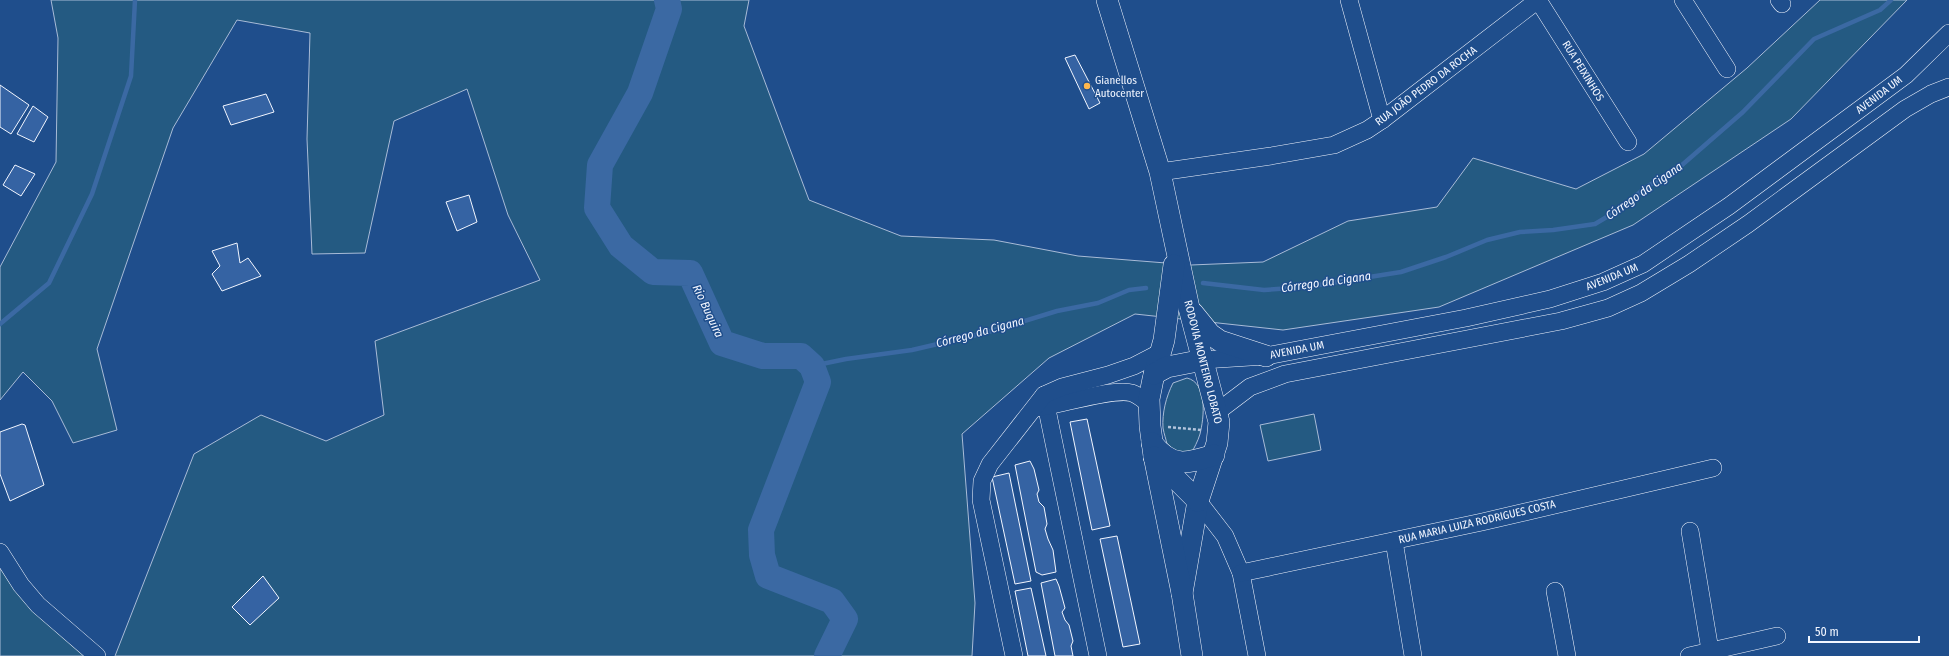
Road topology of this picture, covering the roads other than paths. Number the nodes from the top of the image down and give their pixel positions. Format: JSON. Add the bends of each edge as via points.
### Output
{"nodes":[{"id":1,"x":1107,"y":0,"type":"edge"},
{"id":2,"x":1349,"y":0,"type":"edge"},
{"id":3,"x":1538,"y":0,"type":"edge"},
{"id":4,"x":1683,"y":0,"type":"edge"},
{"id":5,"x":1949,"y":32,"type":"edge"},
{"id":6,"x":1727,"y":69,"type":"dead end"},
{"id":7,"x":1949,"y":87,"type":"edge"},
{"id":8,"x":1382,"y":120,"type":"junction"},
{"id":9,"x":1628,"y":142,"type":"dead end"},
{"id":10,"x":1160,"y":172,"type":"junction"},
{"id":11,"x":1176,"y":248,"type":"junction"},
{"id":12,"x":1189,"y":308,"type":"junction"},
{"id":13,"x":1161,"y":352,"type":"junction"},
{"id":14,"x":1266,"y":356,"type":"junction"},
{"id":15,"x":1204,"y":360,"type":"junction"},
{"id":16,"x":1154,"y":374,"type":"junction"},
{"id":17,"x":1041,"y":404,"type":"junction"},
{"id":18,"x":1150,"y":405,"type":"junction"},
{"id":19,"x":1218,"y":422,"type":"junction"},
{"id":20,"x":1152,"y":442,"type":"junction"},
{"id":21,"x":1214,"y":455,"type":"junction"},
{"id":22,"x":1713,"y":468,"type":"dead end"},
{"id":23,"x":1198,"y":501,"type":"junction"},
{"id":24,"x":1690,"y":531,"type":"dead end"},
{"id":25,"x":1394,"y":541,"type":"junction"},
{"id":26,"x":0,"y":552,"type":"edge"},
{"id":27,"x":1241,"y":572,"type":"junction"},
{"id":28,"x":1555,"y":591,"type":"dead end"},
{"id":29,"x":1182,"y":593,"type":"junction"},
{"id":30,"x":1777,"y":636,"type":"dead end"},
{"id":31,"x":1711,"y":654,"type":"edge"},
{"id":32,"x":97,"y":656,"type":"edge"},
{"id":33,"x":1014,"y":656,"type":"edge"},
{"id":34,"x":1098,"y":656,"type":"edge"},
{"id":35,"x":1192,"y":656,"type":"edge"},
{"id":36,"x":1257,"y":656,"type":"edge"},
{"id":37,"x":1413,"y":656,"type":"edge"},
{"id":38,"x":1567,"y":656,"type":"edge"},
{"id":39,"x":1689,"y":656,"type":"edge"}],
"edges":[{"from":1,"to":10,"type":"main road","name":"RODOVIA MONTEIRO LOBATO"},
{"from":2,"to":8,"type":"street"},
{"from":3,"to":8,"type":"street","name":"RUA JOÃO PEDRO DA ROCHA"},
{"from":3,"to":9,"type":"street","name":"RUA PEIXINHOS"},
{"from":4,"to":6,"type":"street"},
{"from":5,"to":14,"type":"street","name":"AVENIDA UM","via":[[1906,75],[1729,206],[1643,264],[1603,282],[1550,299]]},
{"from":7,"to":19,"type":"street","via":[[1905,109],[1748,224],[1641,293],[1608,308],[1561,322],[1285,374],[1250,387]]},
{"from":8,"to":10,"type":"street","name":"RUA JOÃO PEDRO DA ROCHA","via":[[1334,145]]},
{"from":10,"to":11,"type":"main road","name":"RODOVIA MONTEIRO LOBATO"},
{"from":11,"to":12,"type":"main road","name":"RODOVIA MONTEIRO LOBATO"},
{"from":11,"to":13,"type":"main road","name":"RODOVIA MONTEIRO LOBATO"},
{"from":12,"to":14,"type":"main road","via":[[1210,334],[1220,341]]},
{"from":12,"to":15,"type":"main road","name":"RODOVIA MONTEIRO LOBATO"},
{"from":13,"to":16,"type":"main road","name":"RODOVIA MONTEIRO LOBATO"},
{"from":13,"to":17,"type":"street","via":[[1134,366],[1062,387]]},
{"from":14,"to":15,"type":"street","name":"AVENIDA UM"},
{"from":15,"to":16,"type":"main road","via":[[1176,364]]},
{"from":15,"to":19,"type":"main road","name":"RODOVIA MONTEIRO LOBATO"},
{"from":16,"to":18,"type":"main road","name":"RODOVIA MONTEIRO LOBATO"},
{"from":17,"to":18,"type":"street","via":[[1126,392],[1138,396]]},
{"from":17,"to":33,"type":"street","via":[[990,464],[980,490]]},
{"from":17,"to":34,"type":"street"},
{"from":18,"to":20,"type":"main road","name":"RODOVIA MONTEIRO LOBATO"},
{"from":19,"to":21,"type":"main road","name":"RODOVIA MONTEIRO LOBATO"},
{"from":20,"to":21,"type":"main road","via":[[1160,454],[1176,462],[1192,462]]},
{"from":20,"to":23,"type":"main road"},
{"from":20,"to":29,"type":"main road","name":"RODOVIA MONTEIRO LOBATO"},
{"from":21,"to":23,"type":"main road","name":"RODOVIA MONTEIRO LOBATO"},
{"from":22,"to":25,"type":"street","name":"RUA MARIA LUIZA RODRIGUES COSTA"},
{"from":23,"to":27,"type":"street","via":[[1224,536]]},
{"from":23,"to":29,"type":"main road","name":"RODOVIA MONTEIRO LOBATO"},
{"from":24,"to":31,"type":"street"},
{"from":25,"to":27,"type":"street","name":"RUA MARIA LUIZA RODRIGUES COSTA"},
{"from":25,"to":37,"type":"street"},
{"from":26,"to":32,"type":"street","via":[[21,585],[38,605]]},
{"from":27,"to":36,"type":"street"},
{"from":28,"to":38,"type":"street"},
{"from":29,"to":35,"type":"main road","name":"RODOVIA MONTEIRO LOBATO"},
{"from":30,"to":31,"type":"street"},
{"from":31,"to":39,"type":"street"}]}
